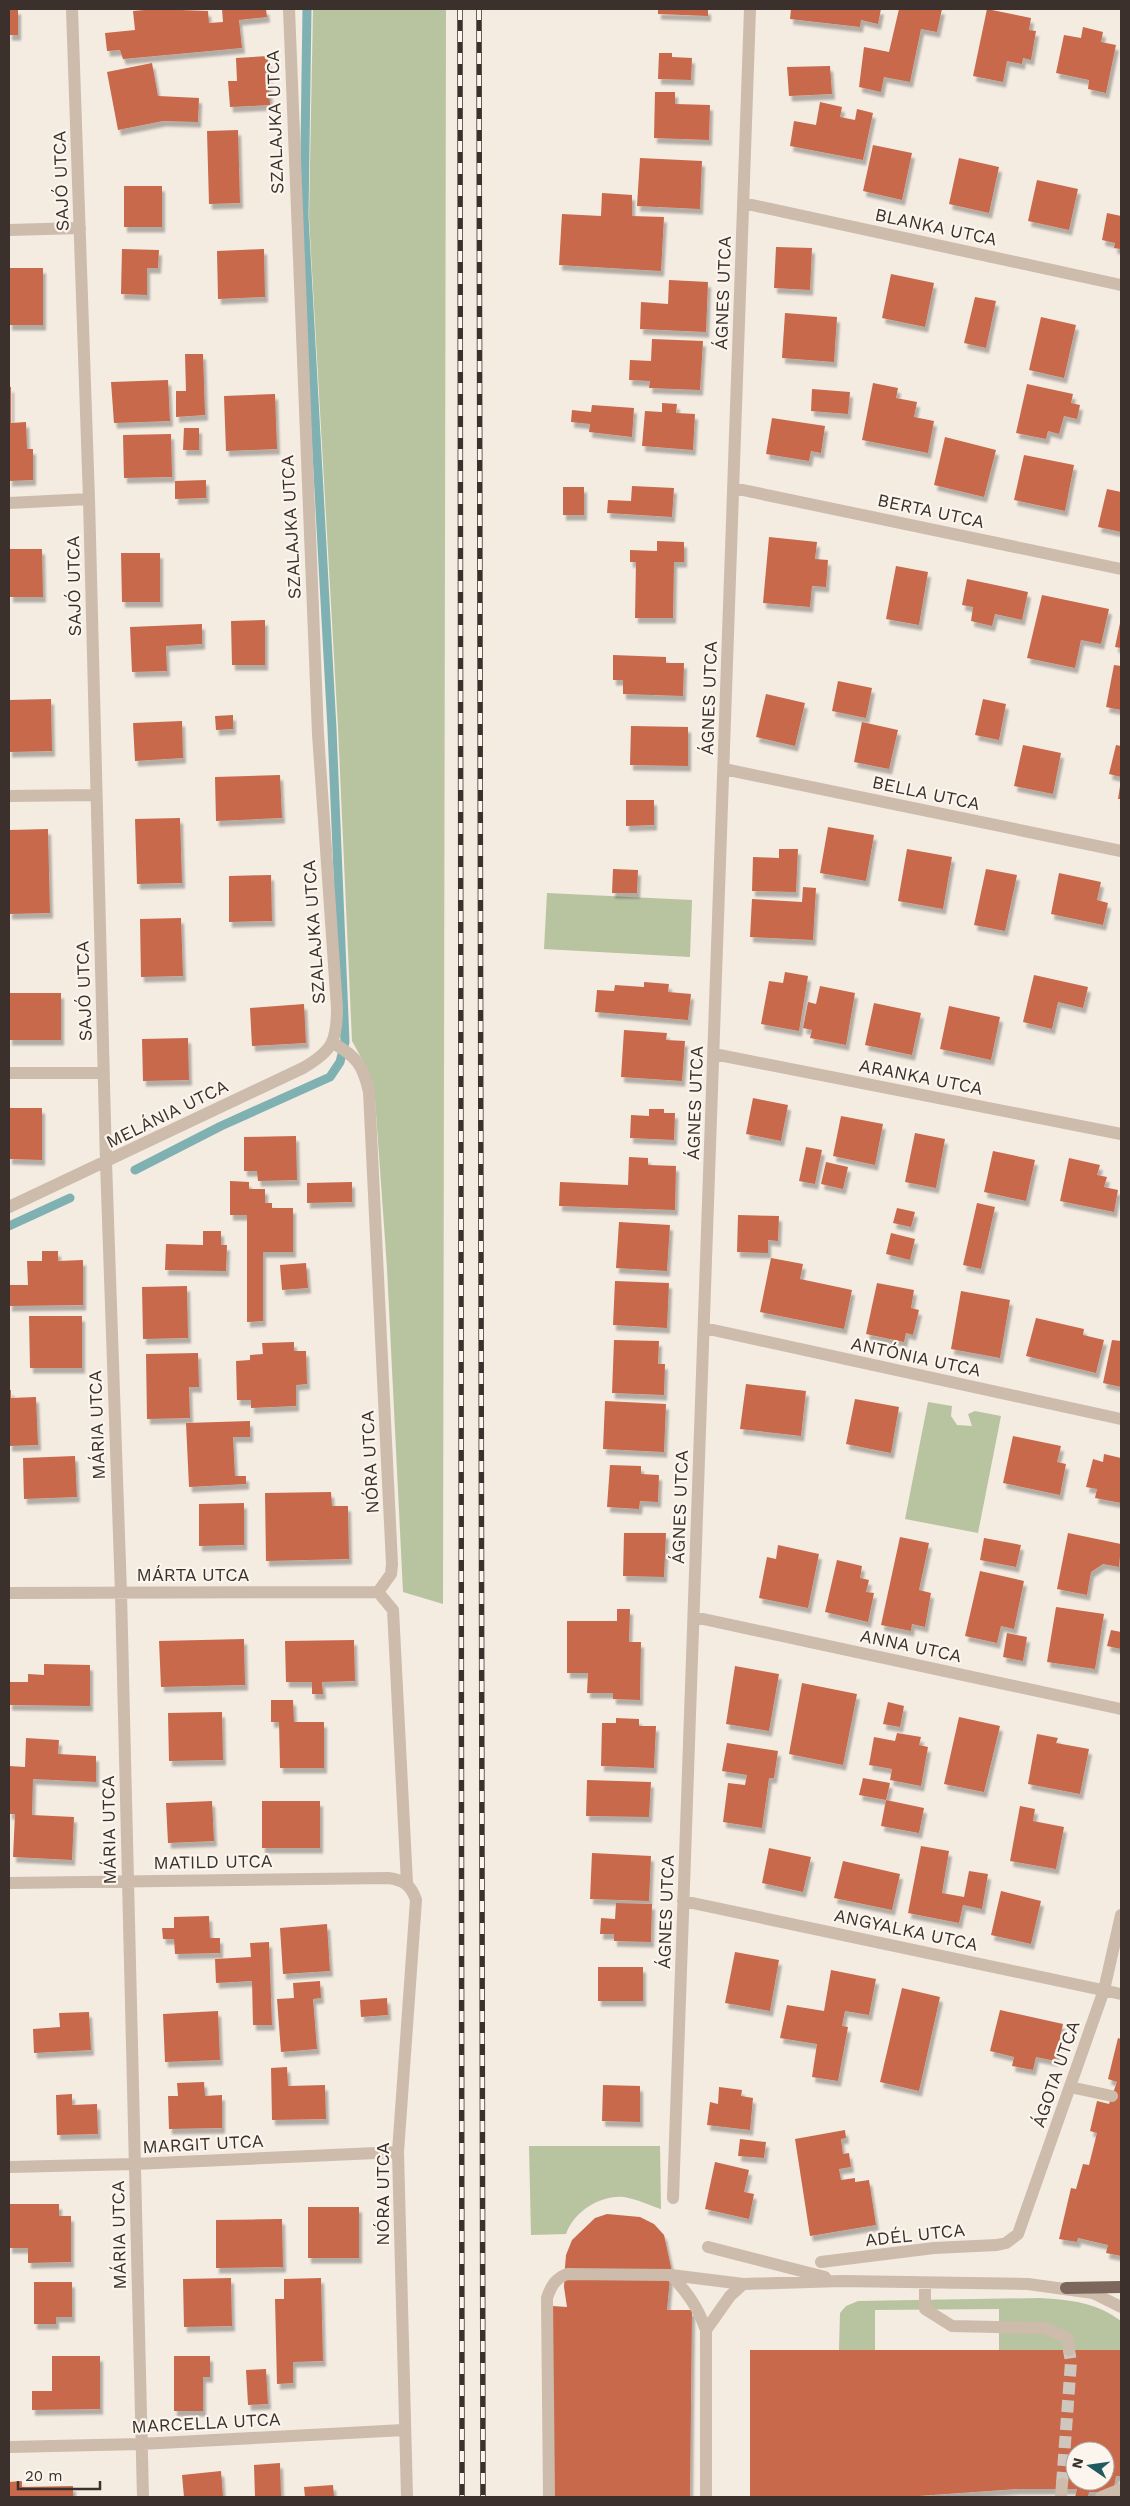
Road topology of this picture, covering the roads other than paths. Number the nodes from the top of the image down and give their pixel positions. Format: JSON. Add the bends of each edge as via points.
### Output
{"nodes":[{"id":1,"x":72,"y":9,"type":"edge"},
{"id":2,"x":289,"y":9,"type":"edge"},
{"id":3,"x":750,"y":9,"type":"edge"},
{"id":4,"x":743,"y":204,"type":"junction"},
{"id":5,"x":80,"y":228,"type":"junction"},
{"id":6,"x":9,"y":230,"type":"edge"},
{"id":7,"x":1121,"y":285,"type":"edge"},
{"id":8,"x":734,"y":488,"type":"junction"},
{"id":9,"x":89,"y":500,"type":"junction"},
{"id":10,"x":9,"y":503,"type":"edge"},
{"id":11,"x":1121,"y":569,"type":"edge"},
{"id":12,"x":724,"y":770,"type":"junction"},
{"id":13,"x":96,"y":795,"type":"junction"},
{"id":14,"x":9,"y":796,"type":"edge"},
{"id":15,"x":1121,"y":851,"type":"edge"},
{"id":16,"x":333,"y":1043,"type":"junction"},
{"id":17,"x":714,"y":1054,"type":"junction"},
{"id":18,"x":9,"y":1073,"type":"edge"},
{"id":19,"x":104,"y":1073,"type":"junction"},
{"id":20,"x":1121,"y":1134,"type":"edge"},
{"id":21,"x":106,"y":1162,"type":"junction"},
{"id":22,"x":9,"y":1207,"type":"edge"},
{"id":23,"x":704,"y":1328,"type":"junction"},
{"id":24,"x":1121,"y":1419,"type":"edge"},
{"id":25,"x":378,"y":1592,"type":"junction"},
{"id":26,"x":9,"y":1593,"type":"edge"},
{"id":27,"x":121,"y":1593,"type":"junction"},
{"id":28,"x":694,"y":1617,"type":"junction"},
{"id":29,"x":1121,"y":1709,"type":"edge"},
{"id":30,"x":128,"y":1881,"type":"junction"},
{"id":31,"x":9,"y":1883,"type":"edge"},
{"id":32,"x":410,"y":1887,"type":"junction"},
{"id":33,"x":684,"y":1901,"type":"junction"},
{"id":34,"x":1121,"y":1915,"type":"edge"},
{"id":35,"x":1104,"y":1990,"type":"junction"},
{"id":36,"x":1121,"y":1994,"type":"edge"},
{"id":37,"x":1070,"y":2087,"type":"junction"},
{"id":38,"x":1112,"y":2096,"type":"dead end"},
{"id":39,"x":398,"y":2152,"type":"junction"},
{"id":40,"x":135,"y":2164,"type":"junction"},
{"id":41,"x":9,"y":2167,"type":"edge"},
{"id":42,"x":673,"y":2198,"type":"dead end"},
{"id":43,"x":1011,"y":2240,"type":"joint"},
{"id":44,"x":708,"y":2247,"type":"dead end"},
{"id":45,"x":821,"y":2262,"type":"dead end"},
{"id":46,"x":671,"y":2276,"type":"junction"},
{"id":47,"x":842,"y":2281,"type":"junction"},
{"id":48,"x":925,"y":2283,"type":"junction"},
{"id":49,"x":743,"y":2284,"type":"junction"},
{"id":50,"x":1121,"y":2287,"type":"edge"},
{"id":51,"x":1066,"y":2288,"type":"junction"},
{"id":52,"x":1121,"y":2307,"type":"edge"},
{"id":53,"x":706,"y":2330,"type":"junction"},
{"id":54,"x":1069,"y":2350,"type":"tunnel mouth"},
{"id":55,"x":404,"y":2430,"type":"junction"},
{"id":56,"x":142,"y":2444,"type":"junction"},
{"id":57,"x":9,"y":2447,"type":"edge"},
{"id":58,"x":1062,"y":2484,"type":"tunnel mouth"},
{"id":59,"x":1121,"y":2489,"type":"edge"},
{"id":60,"x":143,"y":2497,"type":"edge"},
{"id":61,"x":406,"y":2497,"type":"edge"},
{"id":62,"x":549,"y":2497,"type":"edge"},
{"id":63,"x":706,"y":2497,"type":"edge"},
{"id":64,"x":1061,"y":2497,"type":"edge"},
{"id":65,"x":1101,"y":2497,"type":"edge"}],
"edges":[{"from":1,"to":5,"type":"street","name":"SAJÓ UTCA"},
{"from":2,"to":16,"type":"street","name":"SZALAJKA UTCA","via":[[318,734],[337,1008]]},
{"from":3,"to":4,"type":"street","name":"ÁGNES UTCA"},
{"from":4,"to":7,"type":"street","name":"BLANKA UTCA"},
{"from":4,"to":8,"type":"street","name":"ÁGNES UTCA"},
{"from":5,"to":6,"type":"street"},
{"from":5,"to":9,"type":"street","name":"SAJÓ UTCA"},
{"from":8,"to":11,"type":"street","name":"BERTA UTCA"},
{"from":8,"to":12,"type":"street","name":"ÁGNES UTCA"},
{"from":9,"to":10,"type":"street"},
{"from":9,"to":13,"type":"street","name":"SAJÓ UTCA"},
{"from":12,"to":15,"type":"street","name":"BELLA UTCA"},
{"from":12,"to":17,"type":"street","name":"ÁGNES UTCA"},
{"from":13,"to":14,"type":"street"},
{"from":13,"to":19,"type":"street","name":"SAJÓ UTCA"},
{"from":16,"to":21,"type":"street","name":"MELÁNIA UTCA","via":[[322,1056],[303,1068]]},
{"from":16,"to":25,"type":"street","name":"NÓRA UTCA","via":[[351,1053],[365,1073],[369,1092],[392,1564],[391,1574]]},
{"from":17,"to":20,"type":"street","name":"ARANKA UTCA"},
{"from":17,"to":23,"type":"street","name":"ÁGNES UTCA"},
{"from":18,"to":19,"type":"street"},
{"from":19,"to":21,"type":"street","name":"SAJÓ UTCA"},
{"from":21,"to":22,"type":"street","name":"MELÁNIA UTCA"},
{"from":21,"to":27,"type":"street","name":"MÁRIA UTCA"},
{"from":23,"to":24,"type":"street","name":"ANTÓNIA UTCA"},
{"from":23,"to":28,"type":"street","name":"ÁGNES UTCA"},
{"from":25,"to":27,"type":"street","name":"MÁRTA UTCA"},
{"from":25,"to":32,"type":"street","name":"NÓRA UTCA","via":[[393,1610]]},
{"from":26,"to":27,"type":"street","name":"MÁRTA UTCA"},
{"from":27,"to":30,"type":"street","name":"MÁRIA UTCA"},
{"from":28,"to":29,"type":"street","name":"ANNA UTCA"},
{"from":28,"to":33,"type":"street","name":"ÁGNES UTCA"},
{"from":30,"to":31,"type":"street","name":"MATILD UTCA"},
{"from":30,"to":32,"type":"street","name":"MATILD UTCA","via":[[388,1878]]},
{"from":30,"to":40,"type":"street","name":"MÁRIA UTCA"},
{"from":32,"to":39,"type":"street","name":"NÓRA UTCA","via":[[416,1900]]},
{"from":33,"to":35,"type":"street","name":"ANGYALKA UTCA"},
{"from":33,"to":42,"type":"street","name":"ÁGNES UTCA"},
{"from":34,"to":35,"type":"street","name":"ÁGOTA UTCA"},
{"from":35,"to":36,"type":"street","name":"ANGYALKA UTCA"},
{"from":35,"to":37,"type":"street","name":"ÁGOTA UTCA"},
{"from":37,"to":38,"type":"street"},
{"from":37,"to":43,"type":"street","name":"ÁGOTA UTCA","via":[[1020,2230]]},
{"from":39,"to":40,"type":"street","name":"MARGIT UTCA"},
{"from":39,"to":55,"type":"street","name":"NÓRA UTCA"},
{"from":40,"to":41,"type":"street","name":"MARGIT UTCA"},
{"from":40,"to":56,"type":"street","name":"MÁRIA UTCA"},
{"from":43,"to":45,"type":"street","name":"ADÉL UTCA","via":[[997,2245],[934,2248]]},
{"from":44,"to":47,"type":"street"},
{"from":46,"to":49,"type":"street"},
{"from":46,"to":53,"type":"street","via":[[688,2293]]},
{"from":46,"to":62,"type":"street","via":[[566,2274],[551,2286],[547,2298]]},
{"from":47,"to":48,"type":"street"},
{"from":47,"to":49,"type":"street"},
{"from":48,"to":51,"type":"street","via":[[1028,2284]]},
{"from":48,"to":54,"type":"street","via":[[925,2309],[952,2326],[1044,2328],[1068,2338]]},
{"from":49,"to":53,"type":"street","via":[[730,2296]]},
{"from":50,"to":51,"type":"main road"},
{"from":51,"to":52,"type":"street","via":[[1093,2293]]},
{"from":53,"to":63,"type":"street"},
{"from":55,"to":56,"type":"street","name":"MARCELLA UTCA"},
{"from":55,"to":61,"type":"street","name":"NÓRA UTCA"},
{"from":56,"to":57,"type":"street","name":"MARCELLA UTCA"},
{"from":56,"to":60,"type":"street","name":"MÁRIA UTCA"},
{"from":58,"to":64,"type":"street"},
{"from":59,"to":65,"type":"street"}]}
